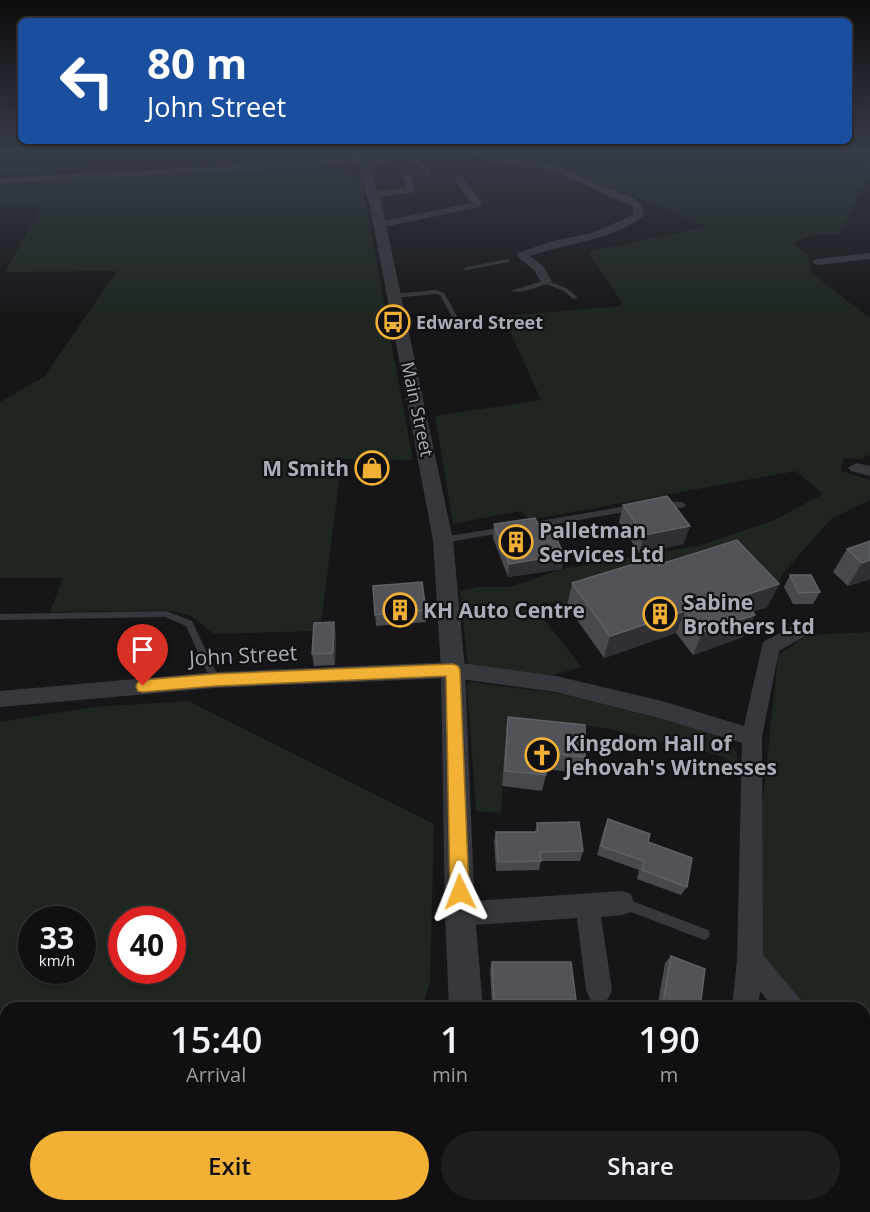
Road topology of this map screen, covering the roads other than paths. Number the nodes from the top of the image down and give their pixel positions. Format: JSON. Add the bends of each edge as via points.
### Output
{"nodes":[{"id":1,"x":375,"y":207,"type":"edge"},
{"id":2,"x":468,"y":207,"type":"edge"},
{"id":3,"x":636,"y":207,"type":"edge"},
{"id":4,"x":379,"y":225,"type":"junction"},
{"id":5,"x":522,"y":255,"type":"junction"},
{"id":6,"x":870,"y":256,"type":"edge"},
{"id":7,"x":507,"y":261,"type":"joint"},
{"id":8,"x":817,"y":262,"type":"dead end"},
{"id":9,"x":466,"y":268,"type":"dead end"},
{"id":10,"x":546,"y":282,"type":"junction"},
{"id":11,"x":513,"y":291,"type":"dead end"},
{"id":12,"x":394,"y":296,"type":"junction"},
{"id":13,"x":575,"y":298,"type":"dead end"},
{"id":14,"x":454,"y":316,"type":"dead end"},
{"id":15,"x":682,"y":505,"type":"dead end"},
{"id":16,"x":651,"y":506,"type":"edge"},
{"id":17,"x":641,"y":507,"type":"edge"},
{"id":18,"x":443,"y":540,"type":"junction"},
{"id":19,"x":0,"y":617,"type":"edge"},
{"id":20,"x":805,"y":627,"type":"dead end"},
{"id":21,"x":453,"y":670,"type":"junction"},
{"id":22,"x":215,"y":680,"type":"junction"},
{"id":23,"x":0,"y":699,"type":"edge"},
{"id":24,"x":752,"y":737,"type":"junction"},
{"id":25,"x":622,"y":903,"type":"joint"},
{"id":26,"x":587,"y":905,"type":"junction"},
{"id":27,"x":460,"y":914,"type":"junction"},
{"id":28,"x":704,"y":934,"type":"dead end"},
{"id":29,"x":750,"y":960,"type":"junction"},
{"id":30,"x":597,"y":999,"type":"edge"},
{"id":31,"x":466,"y":1002,"type":"edge"},
{"id":32,"x":746,"y":1002,"type":"edge"},
{"id":33,"x":786,"y":1002,"type":"edge"}],
"edges":[{"from":1,"to":4,"type":"street","name":"Main Street"},
{"from":2,"to":4,"type":"street"},
{"from":3,"to":5,"type":"street","via":[[638,216],[596,236]]},
{"from":4,"to":12,"type":"street","name":"Main Street"},
{"from":5,"to":7,"type":"street"},
{"from":5,"to":10,"type":"street","via":[[539,268]]},
{"from":6,"to":8,"type":"street","via":[[842,256]]},
{"from":7,"to":9,"type":"lane"},
{"from":10,"to":11,"type":"lane"},
{"from":10,"to":13,"type":"lane"},
{"from":12,"to":14,"type":"lane","via":[[436,292],[442,294]]},
{"from":12,"to":18,"type":"street","name":"Main Street"},
{"from":15,"to":16,"type":"lane"},
{"from":17,"to":18,"type":"lane"},
{"from":18,"to":21,"type":"street","name":"Main Street"},
{"from":19,"to":22,"type":"lane","via":[[166,614],[189,624]]},
{"from":20,"to":24,"type":"street","via":[[770,647]]},
{"from":21,"to":22,"type":"street","name":"John Street"},
{"from":21,"to":24,"type":"street","name":"John Street","via":[[556,684]]},
{"from":21,"to":27,"type":"street","name":"Main Street"},
{"from":22,"to":23,"type":"street","name":"John Street"},
{"from":24,"to":29,"type":"street"},
{"from":25,"to":26,"type":"street"},
{"from":25,"to":28,"type":"lane"},
{"from":26,"to":27,"type":"street"},
{"from":26,"to":30,"type":"street"},
{"from":27,"to":31,"type":"street","name":"Main Street"},
{"from":29,"to":32,"type":"street"},
{"from":29,"to":33,"type":"street"}]}
